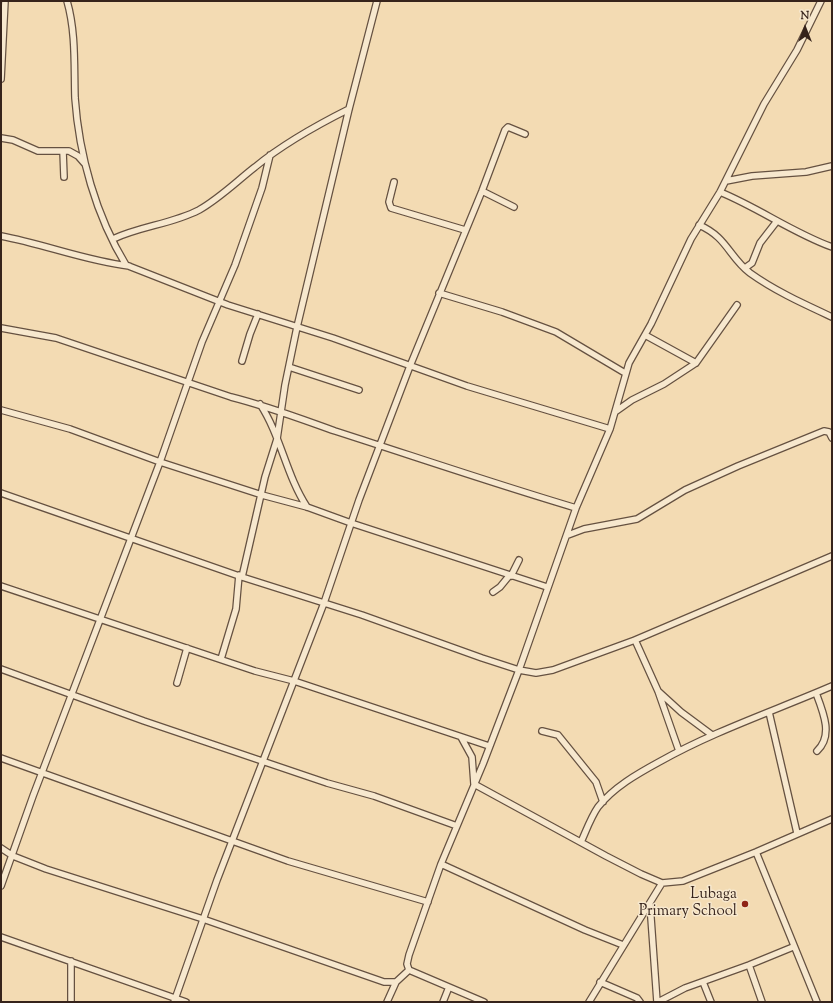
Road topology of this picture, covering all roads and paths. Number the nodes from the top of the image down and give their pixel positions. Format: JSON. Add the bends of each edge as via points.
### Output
{"nodes":[{"id":1,"x":5,"y":1,"type":"edge"},
{"id":2,"x":67,"y":1,"type":"edge"},
{"id":3,"x":377,"y":1,"type":"edge"},
{"id":4,"x":821,"y":1,"type":"edge"},
{"id":5,"x":1,"y":79,"type":"edge"},
{"id":6,"x":349,"y":109,"type":"junction"},
{"id":7,"x":526,"y":134,"type":"dead end"},
{"id":8,"x":1,"y":138,"type":"edge"},
{"id":9,"x":63,"y":151,"type":"junction"},
{"id":10,"x":270,"y":155,"type":"junction"},
{"id":11,"x":832,"y":166,"type":"edge"},
{"id":12,"x":87,"y":168,"type":"junction"},
{"id":13,"x":64,"y":177,"type":"dead end"},
{"id":14,"x":726,"y":180,"type":"junction"},
{"id":15,"x":394,"y":182,"type":"dead end"},
{"id":16,"x":482,"y":191,"type":"junction"},
{"id":17,"x":720,"y":192,"type":"junction"},
{"id":18,"x":514,"y":207,"type":"dead end"},
{"id":19,"x":777,"y":221,"type":"junction"},
{"id":20,"x":700,"y":224,"type":"junction"},
{"id":21,"x":465,"y":230,"type":"junction"},
{"id":22,"x":1,"y":236,"type":"edge"},
{"id":23,"x":113,"y":239,"type":"junction"},
{"id":24,"x":832,"y":247,"type":"edge"},
{"id":25,"x":130,"y":266,"type":"junction"},
{"id":26,"x":745,"y":268,"type":"junction"},
{"id":27,"x":439,"y":293,"type":"junction"},
{"id":28,"x":218,"y":302,"type":"junction"},
{"id":29,"x":737,"y":305,"type":"dead end"},
{"id":30,"x":258,"y":314,"type":"junction"},
{"id":31,"x":832,"y":317,"type":"edge"},
{"id":32,"x":297,"y":327,"type":"junction"},
{"id":33,"x":1,"y":328,"type":"edge"},
{"id":34,"x":645,"y":335,"type":"junction"},
{"id":35,"x":242,"y":361,"type":"dead end"},
{"id":36,"x":696,"y":362,"type":"junction"},
{"id":37,"x":410,"y":366,"type":"junction"},
{"id":38,"x":289,"y":367,"type":"junction"},
{"id":39,"x":625,"y":373,"type":"junction"},
{"id":40,"x":188,"y":382,"type":"junction"},
{"id":41,"x":359,"y":390,"type":"dead end"},
{"id":42,"x":260,"y":404,"type":"junction"},
{"id":43,"x":1,"y":410,"type":"edge"},
{"id":44,"x":281,"y":412,"type":"junction"},
{"id":45,"x":615,"y":412,"type":"junction"},
{"id":46,"x":610,"y":429,"type":"junction"},
{"id":47,"x":832,"y":438,"type":"edge"},
{"id":48,"x":277,"y":439,"type":"junction"},
{"id":49,"x":380,"y":446,"type":"junction"},
{"id":50,"x":160,"y":462,"type":"junction"},
{"id":51,"x":1,"y":493,"type":"edge"},
{"id":52,"x":262,"y":495,"type":"junction"},
{"id":53,"x":308,"y":507,"type":"junction"},
{"id":54,"x":576,"y":508,"type":"junction"},
{"id":55,"x":351,"y":523,"type":"junction"},
{"id":56,"x":568,"y":535,"type":"junction"},
{"id":57,"x":132,"y":539,"type":"junction"},
{"id":58,"x":832,"y":556,"type":"edge"},
{"id":59,"x":519,"y":560,"type":"dead end"},
{"id":60,"x":240,"y":576,"type":"junction"},
{"id":61,"x":510,"y":576,"type":"junction"},
{"id":62,"x":1,"y":586,"type":"edge"},
{"id":63,"x":547,"y":588,"type":"junction"},
{"id":64,"x":494,"y":592,"type":"dead end"},
{"id":65,"x":324,"y":602,"type":"junction"},
{"id":66,"x":101,"y":618,"type":"junction"},
{"id":67,"x":635,"y":640,"type":"junction"},
{"id":68,"x":187,"y":648,"type":"junction"},
{"id":69,"x":221,"y":659,"type":"junction"},
{"id":70,"x":1,"y":669,"type":"edge"},
{"id":71,"x":519,"y":670,"type":"junction"},
{"id":72,"x":294,"y":681,"type":"junction"},
{"id":73,"x":177,"y":683,"type":"dead end"},
{"id":74,"x":832,"y":686,"type":"edge"},
{"id":75,"x":658,"y":691,"type":"junction"},
{"id":76,"x":816,"y":693,"type":"junction"},
{"id":77,"x":72,"y":694,"type":"junction"},
{"id":78,"x":769,"y":712,"type":"junction"},
{"id":79,"x":542,"y":731,"type":"dead end"},
{"id":80,"x":712,"y":735,"type":"junction"},
{"id":81,"x":462,"y":737,"type":"junction"},
{"id":82,"x":489,"y":746,"type":"junction"},
{"id":83,"x":679,"y":751,"type":"junction"},
{"id":84,"x":817,"y":751,"type":"dead end"},
{"id":85,"x":1,"y":758,"type":"edge"},
{"id":86,"x":264,"y":761,"type":"junction"},
{"id":87,"x":42,"y":773,"type":"junction"},
{"id":88,"x":474,"y":784,"type":"junction"},
{"id":89,"x":603,"y":802,"type":"junction"},
{"id":90,"x":832,"y":819,"type":"edge"},
{"id":91,"x":457,"y":826,"type":"junction"},
{"id":92,"x":797,"y":833,"type":"junction"},
{"id":93,"x":233,"y":840,"type":"junction"},
{"id":94,"x":581,"y":842,"type":"junction"},
{"id":95,"x":1,"y":848,"type":"edge"},
{"id":96,"x":756,"y":852,"type":"junction"},
{"id":97,"x":13,"y":856,"type":"junction"},
{"id":98,"x":441,"y":864,"type":"junction"},
{"id":99,"x":662,"y":882,"type":"junction"},
{"id":100,"x":1,"y":886,"type":"edge"},
{"id":101,"x":428,"y":902,"type":"junction"},
{"id":102,"x":650,"y":904,"type":"junction"},
{"id":103,"x":203,"y":918,"type":"junction"},
{"id":104,"x":1,"y":936,"type":"edge"},
{"id":105,"x":623,"y":945,"type":"junction"},
{"id":106,"x":793,"y":947,"type":"junction"},
{"id":107,"x":71,"y":961,"type":"junction"},
{"id":108,"x":749,"y":966,"type":"junction"},
{"id":109,"x":409,"y":970,"type":"junction"},
{"id":110,"x":396,"y":982,"type":"junction"},
{"id":111,"x":600,"y":982,"type":"junction"},
{"id":112,"x":703,"y":982,"type":"junction"},
{"id":113,"x":449,"y":987,"type":"junction"},
{"id":114,"x":175,"y":1000,"type":"edge"},
{"id":115,"x":70,"y":1002,"type":"edge"},
{"id":116,"x":186,"y":1002,"type":"edge"},
{"id":117,"x":387,"y":1002,"type":"edge"},
{"id":118,"x":443,"y":1002,"type":"edge"},
{"id":119,"x":484,"y":1002,"type":"edge"},
{"id":120,"x":589,"y":1002,"type":"edge"},
{"id":121,"x":640,"y":1002,"type":"edge"},
{"id":122,"x":658,"y":1002,"type":"edge"},
{"id":123,"x":711,"y":1002,"type":"edge"},
{"id":124,"x":762,"y":1002,"type":"edge"},
{"id":125,"x":817,"y":1002,"type":"edge"}],
"edges":[{"from":1,"to":5,"type":"street"},
{"from":2,"to":12,"type":"street","via":[[72,28],[77,112]]},
{"from":3,"to":6,"type":"street"},
{"from":4,"to":14,"type":"street","via":[[797,50],[764,104]]},
{"from":6,"to":10,"type":"street"},
{"from":6,"to":32,"type":"street"},
{"from":7,"to":16,"type":"street","via":[[512,127],[505,128]]},
{"from":8,"to":9,"type":"street","via":[[13,140],[38,151]]},
{"from":9,"to":12,"type":"street","via":[[75,153]]},
{"from":9,"to":13,"type":"street"},
{"from":10,"to":23,"type":"street","via":[[201,209]]},
{"from":10,"to":28,"type":"street","via":[[262,188],[233,269]]},
{"from":11,"to":14,"type":"street","via":[[806,172]]},
{"from":12,"to":23,"type":"street","via":[[101,214]]},
{"from":14,"to":17,"type":"street"},
{"from":15,"to":21,"type":"street","via":[[389,202],[391,208]]},
{"from":16,"to":18,"type":"street"},
{"from":16,"to":21,"type":"street"},
{"from":17,"to":19,"type":"street"},
{"from":17,"to":20,"type":"street"},
{"from":19,"to":24,"type":"street"},
{"from":19,"to":26,"type":"street","via":[[760,243],[752,263]]},
{"from":20,"to":26,"type":"street","via":[[719,236]]},
{"from":20,"to":34,"type":"street"},
{"from":21,"to":27,"type":"street"},
{"from":22,"to":25,"type":"street","via":[[112,264]]},
{"from":23,"to":25,"type":"street","via":[[126,265]]},
{"from":25,"to":28,"type":"street"},
{"from":26,"to":31,"type":"street","via":[[782,292]]},
{"from":27,"to":37,"type":"street"},
{"from":27,"to":39,"type":"street","via":[[556,332]]},
{"from":28,"to":30,"type":"street"},
{"from":28,"to":40,"type":"street"},
{"from":29,"to":36,"type":"street"},
{"from":30,"to":32,"type":"street"},
{"from":30,"to":35,"type":"street"},
{"from":32,"to":37,"type":"street"},
{"from":32,"to":38,"type":"street"},
{"from":33,"to":40,"type":"street","via":[[56,338]]},
{"from":34,"to":36,"type":"street"},
{"from":34,"to":39,"type":"street"},
{"from":36,"to":45,"type":"street"},
{"from":37,"to":46,"type":"street"},
{"from":37,"to":49,"type":"street"},
{"from":38,"to":41,"type":"street"},
{"from":38,"to":44,"type":"street"},
{"from":39,"to":45,"type":"street"},
{"from":40,"to":42,"type":"street"},
{"from":40,"to":50,"type":"street"},
{"from":42,"to":44,"type":"street"},
{"from":42,"to":48,"type":"street"},
{"from":43,"to":50,"type":"street","via":[[70,429]]},
{"from":44,"to":48,"type":"street"},
{"from":44,"to":49,"type":"street"},
{"from":45,"to":46,"type":"street"},
{"from":46,"to":54,"type":"street"},
{"from":47,"to":56,"type":"street","via":[[830,432],[824,431],[685,490],[637,519]]},
{"from":48,"to":52,"type":"street"},
{"from":48,"to":53,"type":"street","via":[[294,485]]},
{"from":49,"to":54,"type":"street"},
{"from":49,"to":55,"type":"street"},
{"from":50,"to":52,"type":"street"},
{"from":50,"to":57,"type":"street"},
{"from":51,"to":57,"type":"street"},
{"from":52,"to":53,"type":"street"},
{"from":52,"to":60,"type":"street"},
{"from":53,"to":55,"type":"street"},
{"from":54,"to":56,"type":"street"},
{"from":55,"to":61,"type":"street"},
{"from":55,"to":65,"type":"street"},
{"from":56,"to":63,"type":"street"},
{"from":57,"to":60,"type":"street"},
{"from":57,"to":66,"type":"street"},
{"from":58,"to":67,"type":"street"},
{"from":59,"to":61,"type":"street"},
{"from":60,"to":65,"type":"street"},
{"from":60,"to":69,"type":"street","via":[[236,608]]},
{"from":61,"to":63,"type":"street"},
{"from":61,"to":64,"type":"street"},
{"from":62,"to":66,"type":"street"},
{"from":63,"to":71,"type":"street"},
{"from":65,"to":71,"type":"street"},
{"from":65,"to":72,"type":"street"},
{"from":66,"to":68,"type":"street"},
{"from":66,"to":77,"type":"street"},
{"from":67,"to":71,"type":"street","via":[[548,671],[536,673]]},
{"from":67,"to":75,"type":"street"},
{"from":68,"to":69,"type":"street"},
{"from":68,"to":73,"type":"street"},
{"from":69,"to":72,"type":"street"},
{"from":70,"to":77,"type":"street"},
{"from":71,"to":82,"type":"street"},
{"from":72,"to":81,"type":"street"},
{"from":72,"to":86,"type":"street"},
{"from":74,"to":76,"type":"street"},
{"from":75,"to":80,"type":"street"},
{"from":75,"to":83,"type":"street"},
{"from":76,"to":78,"type":"street"},
{"from":76,"to":84,"type":"street","via":[[830,733],[827,742]]},
{"from":77,"to":86,"type":"street"},
{"from":77,"to":87,"type":"street"},
{"from":78,"to":80,"type":"street"},
{"from":78,"to":92,"type":"street"},
{"from":79,"to":89,"type":"street","via":[[558,735],[596,782]]},
{"from":80,"to":83,"type":"street"},
{"from":81,"to":82,"type":"street"},
{"from":81,"to":88,"type":"street","via":[[472,757]]},
{"from":82,"to":88,"type":"street"},
{"from":83,"to":89,"type":"street","via":[[632,776]]},
{"from":85,"to":87,"type":"street"},
{"from":86,"to":91,"type":"street"},
{"from":86,"to":93,"type":"street"},
{"from":87,"to":93,"type":"street"},
{"from":87,"to":97,"type":"street"},
{"from":88,"to":91,"type":"street"},
{"from":88,"to":94,"type":"street"},
{"from":89,"to":94,"type":"street"},
{"from":90,"to":92,"type":"street"},
{"from":91,"to":98,"type":"street"},
{"from":92,"to":96,"type":"street"},
{"from":93,"to":101,"type":"street","via":[[288,861]]},
{"from":93,"to":103,"type":"street"},
{"from":94,"to":99,"type":"street","via":[[641,874]]},
{"from":95,"to":97,"type":"street"},
{"from":96,"to":99,"type":"street","via":[[683,881]]},
{"from":96,"to":106,"type":"street"},
{"from":97,"to":100,"type":"street"},
{"from":97,"to":103,"type":"street","via":[[46,869]]},
{"from":98,"to":101,"type":"street"},
{"from":98,"to":105,"type":"street"},
{"from":99,"to":102,"type":"street"},
{"from":101,"to":109,"type":"street","via":[[409,955]]},
{"from":102,"to":105,"type":"street"},
{"from":102,"to":122,"type":"street"},
{"from":103,"to":110,"type":"street","via":[[384,982]]},
{"from":103,"to":114,"type":"street"},
{"from":104,"to":107,"type":"street"},
{"from":105,"to":111,"type":"street"},
{"from":106,"to":108,"type":"street"},
{"from":106,"to":125,"type":"street"},
{"from":107,"to":114,"type":"street"},
{"from":107,"to":115,"type":"street"},
{"from":108,"to":112,"type":"street"},
{"from":108,"to":124,"type":"street"},
{"from":109,"to":110,"type":"street"},
{"from":109,"to":113,"type":"street"},
{"from":110,"to":117,"type":"street"},
{"from":111,"to":120,"type":"street"},
{"from":111,"to":121,"type":"street","via":[[637,998]]},
{"from":112,"to":122,"type":"street"},
{"from":112,"to":123,"type":"street"},
{"from":113,"to":118,"type":"street"},
{"from":113,"to":119,"type":"street"},
{"from":114,"to":116,"type":"street"}]}
